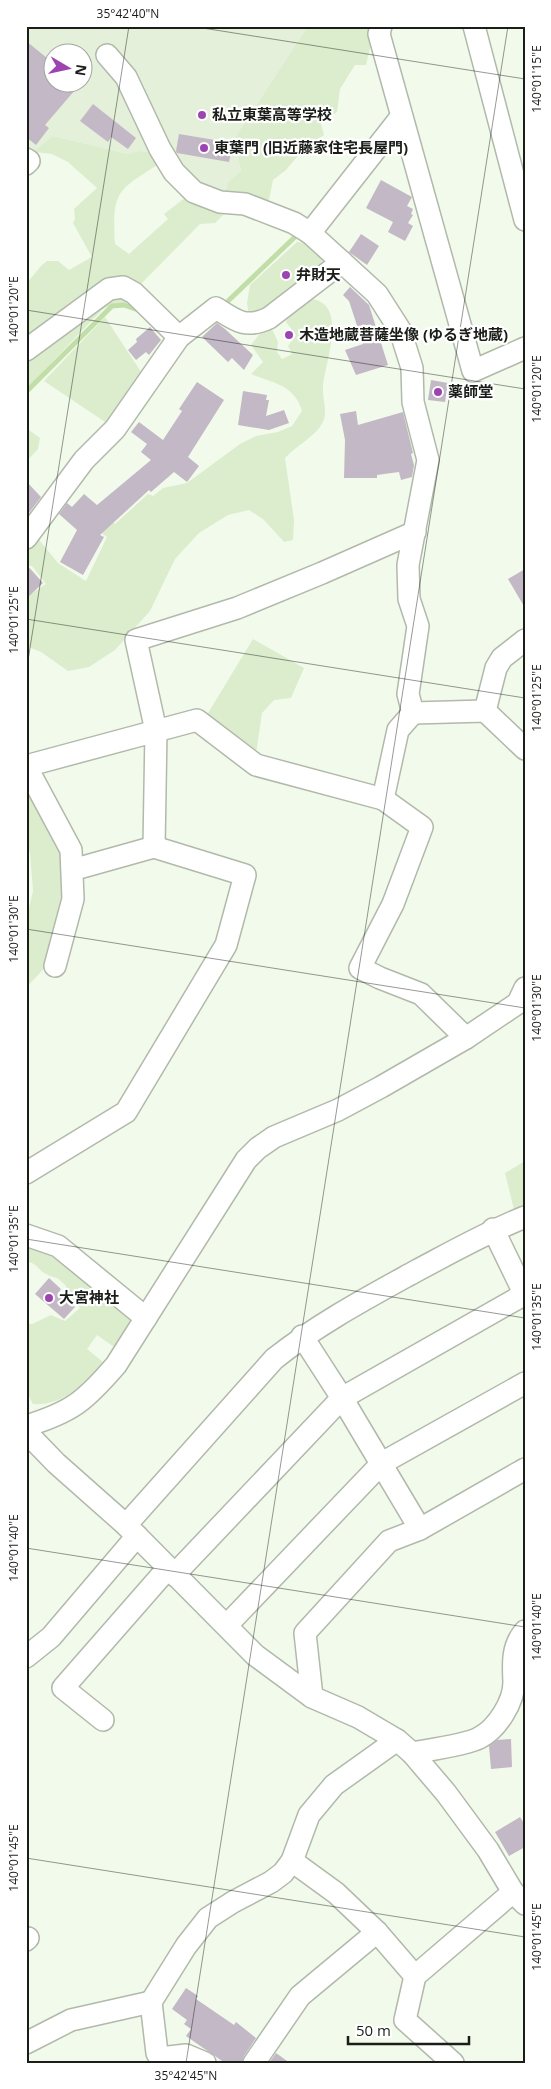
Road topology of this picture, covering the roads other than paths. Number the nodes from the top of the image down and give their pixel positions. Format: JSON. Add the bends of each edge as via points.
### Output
{"nodes":[{"id":1,"x":382,"y":26,"type":"edge"},
{"id":2,"x":474,"y":26,"type":"edge"},
{"id":3,"x":107,"y":55,"type":"dead end"},
{"id":4,"x":401,"y":117,"type":"junction"},
{"id":5,"x":26,"y":159,"type":"edge"},
{"id":6,"x":26,"y":164,"type":"edge"},
{"id":7,"x":525,"y":220,"type":"edge"},
{"id":8,"x":310,"y":233,"type":"junction"},
{"id":9,"x":342,"y":262,"type":"junction"},
{"id":10,"x":180,"y":337,"type":"junction"},
{"id":11,"x":525,"y":348,"type":"edge"},
{"id":12,"x":26,"y":350,"type":"edge"},
{"id":13,"x":414,"y":532,"type":"junction"},
{"id":14,"x":26,"y":538,"type":"edge"},
{"id":15,"x":525,"y":640,"type":"edge"},
{"id":16,"x":485,"y":711,"type":"junction"},
{"id":17,"x":413,"y":713,"type":"junction"},
{"id":18,"x":156,"y":731,"type":"junction"},
{"id":19,"x":525,"y":749,"type":"edge"},
{"id":20,"x":383,"y":799,"type":"junction"},
{"id":21,"x":154,"y":847,"type":"junction"},
{"id":22,"x":72,"y":870,"type":"junction"},
{"id":23,"x":55,"y":966,"type":"dead end"},
{"id":24,"x":523,"y":998,"type":"edge"},
{"id":25,"x":466,"y":1038,"type":"junction"},
{"id":26,"x":26,"y":1173,"type":"edge"},
{"id":27,"x":525,"y":1217,"type":"edge"},
{"id":28,"x":493,"y":1229,"type":"junction"},
{"id":29,"x":26,"y":1235,"type":"edge"},
{"id":30,"x":524,"y":1294,"type":"edge"},
{"id":31,"x":146,"y":1318,"type":"junction"},
{"id":32,"x":302,"y":1336,"type":"junction"},
{"id":33,"x":525,"y":1383,"type":"edge"},
{"id":34,"x":342,"y":1398,"type":"junction"},
{"id":35,"x":26,"y":1426,"type":"edge"},
{"id":36,"x":26,"y":1432,"type":"edge"},
{"id":37,"x":382,"y":1463,"type":"junction"},
{"id":38,"x":525,"y":1470,"type":"edge"},
{"id":39,"x":420,"y":1529,"type":"junction"},
{"id":40,"x":132,"y":1531,"type":"junction"},
{"id":41,"x":171,"y":1572,"type":"junction"},
{"id":42,"x":227,"y":1625,"type":"junction"},
{"id":43,"x":525,"y":1631,"type":"edge"},
{"id":44,"x":26,"y":1657,"type":"edge"},
{"id":45,"x":312,"y":1697,"type":"junction"},
{"id":46,"x":103,"y":1720,"type":"dead end"},
{"id":47,"x":404,"y":1746,"type":"junction"},
{"id":48,"x":292,"y":1860,"type":"junction"},
{"id":49,"x":519,"y":1898,"type":"edge"},
{"id":50,"x":377,"y":1932,"type":"junction"},
{"id":51,"x":415,"y":1976,"type":"junction"},
{"id":52,"x":151,"y":2002,"type":"junction"},
{"id":53,"x":26,"y":2043,"type":"edge"},
{"id":54,"x":160,"y":2061,"type":"edge"},
{"id":55,"x":205,"y":2063,"type":"edge"},
{"id":56,"x":254,"y":2063,"type":"edge"},
{"id":57,"x":453,"y":2063,"type":"edge"}],
"edges":[{"from":1,"to":4,"type":"street","via":[[379,34]]},
{"from":2,"to":7,"type":"street"},
{"from":3,"to":8,"type":"street","via":[[126,77],[174,172],[194,192],[220,202],[245,204],[294,223]]},
{"from":4,"to":8,"type":"street"},
{"from":4,"to":11,"type":"street","via":[[473,371]]},
{"from":5,"to":6,"type":"street","via":[[29,161]]},
{"from":8,"to":9,"type":"street"},
{"from":9,"to":10,"type":"street","via":[[260,322],[242,323],[216,308]]},
{"from":9,"to":13,"type":"street","via":[[377,294],[390,312],[400,330],[412,368],[413,402],[428,460]]},
{"from":10,"to":12,"type":"street","via":[[134,293],[123,287],[110,289]]},
{"from":10,"to":14,"type":"street","via":[[115,429],[84,460]]},
{"from":13,"to":17,"type":"street","via":[[408,565],[408,599],[418,626],[408,694]]},
{"from":13,"to":18,"type":"street","via":[[237,608],[136,640]]},
{"from":15,"to":16,"type":"street","via":[[502,658],[496,668]]},
{"from":16,"to":17,"type":"street"},
{"from":16,"to":19,"type":"street"},
{"from":17,"to":20,"type":"street","via":[[398,730]]},
{"from":18,"to":20,"type":"street","via":[[197,720],[256,765]]},
{"from":18,"to":21,"type":"street"},
{"from":18,"to":22,"type":"street","via":[[26,766],[71,850]]},
{"from":20,"to":25,"type":"street","via":[[422,826],[393,904],[360,968],[421,994]]},
{"from":21,"to":22,"type":"street"},
{"from":21,"to":26,"type":"street","via":[[245,875],[226,945],[126,1112]]},
{"from":22,"to":23,"type":"street","via":[[74,899]]},
{"from":24,"to":25,"type":"street"},
{"from":25,"to":31,"type":"street","via":[[338,1110],[274,1137],[258,1148],[246,1160]]},
{"from":27,"to":28,"type":"street"},
{"from":28,"to":30,"type":"street"},
{"from":28,"to":32,"type":"street"},
{"from":29,"to":31,"type":"street","via":[[58,1246]]},
{"from":30,"to":34,"type":"street"},
{"from":31,"to":35,"type":"street","via":[[116,1365],[90,1394],[76,1406]]},
{"from":32,"to":34,"type":"street"},
{"from":32,"to":40,"type":"street","via":[[274,1359]]},
{"from":33,"to":37,"type":"street"},
{"from":34,"to":37,"type":"street"},
{"from":34,"to":41,"type":"street"},
{"from":36,"to":40,"type":"street"},
{"from":37,"to":39,"type":"street"},
{"from":37,"to":42,"type":"street"},
{"from":38,"to":39,"type":"street"},
{"from":39,"to":45,"type":"street","via":[[388,1542],[305,1634]]},
{"from":40,"to":41,"type":"street"},
{"from":40,"to":44,"type":"street","via":[[51,1637]]},
{"from":41,"to":42,"type":"street"},
{"from":41,"to":46,"type":"street","via":[[63,1688]]},
{"from":42,"to":45,"type":"street","via":[[255,1656]]},
{"from":43,"to":47,"type":"street","via":[[513,1655],[514,1692],[498,1722],[480,1738]]},
{"from":45,"to":47,"type":"street","via":[[358,1717]]},
{"from":47,"to":48,"type":"street","via":[[334,1785],[309,1815]]},
{"from":47,"to":49,"type":"street","via":[[446,1793]]},
{"from":48,"to":50,"type":"street","via":[[336,1893]]},
{"from":48,"to":52,"type":"street","via":[[271,1882],[208,1918]]},
{"from":49,"to":51,"type":"street"},
{"from":50,"to":51,"type":"street"},
{"from":50,"to":56,"type":"street","via":[[300,1996]]},
{"from":51,"to":57,"type":"street","via":[[405,2020]]},
{"from":52,"to":53,"type":"street","via":[[71,2020]]},
{"from":52,"to":54,"type":"street"},
{"from":54,"to":55,"type":"street","via":[[186,2055]]}]}
